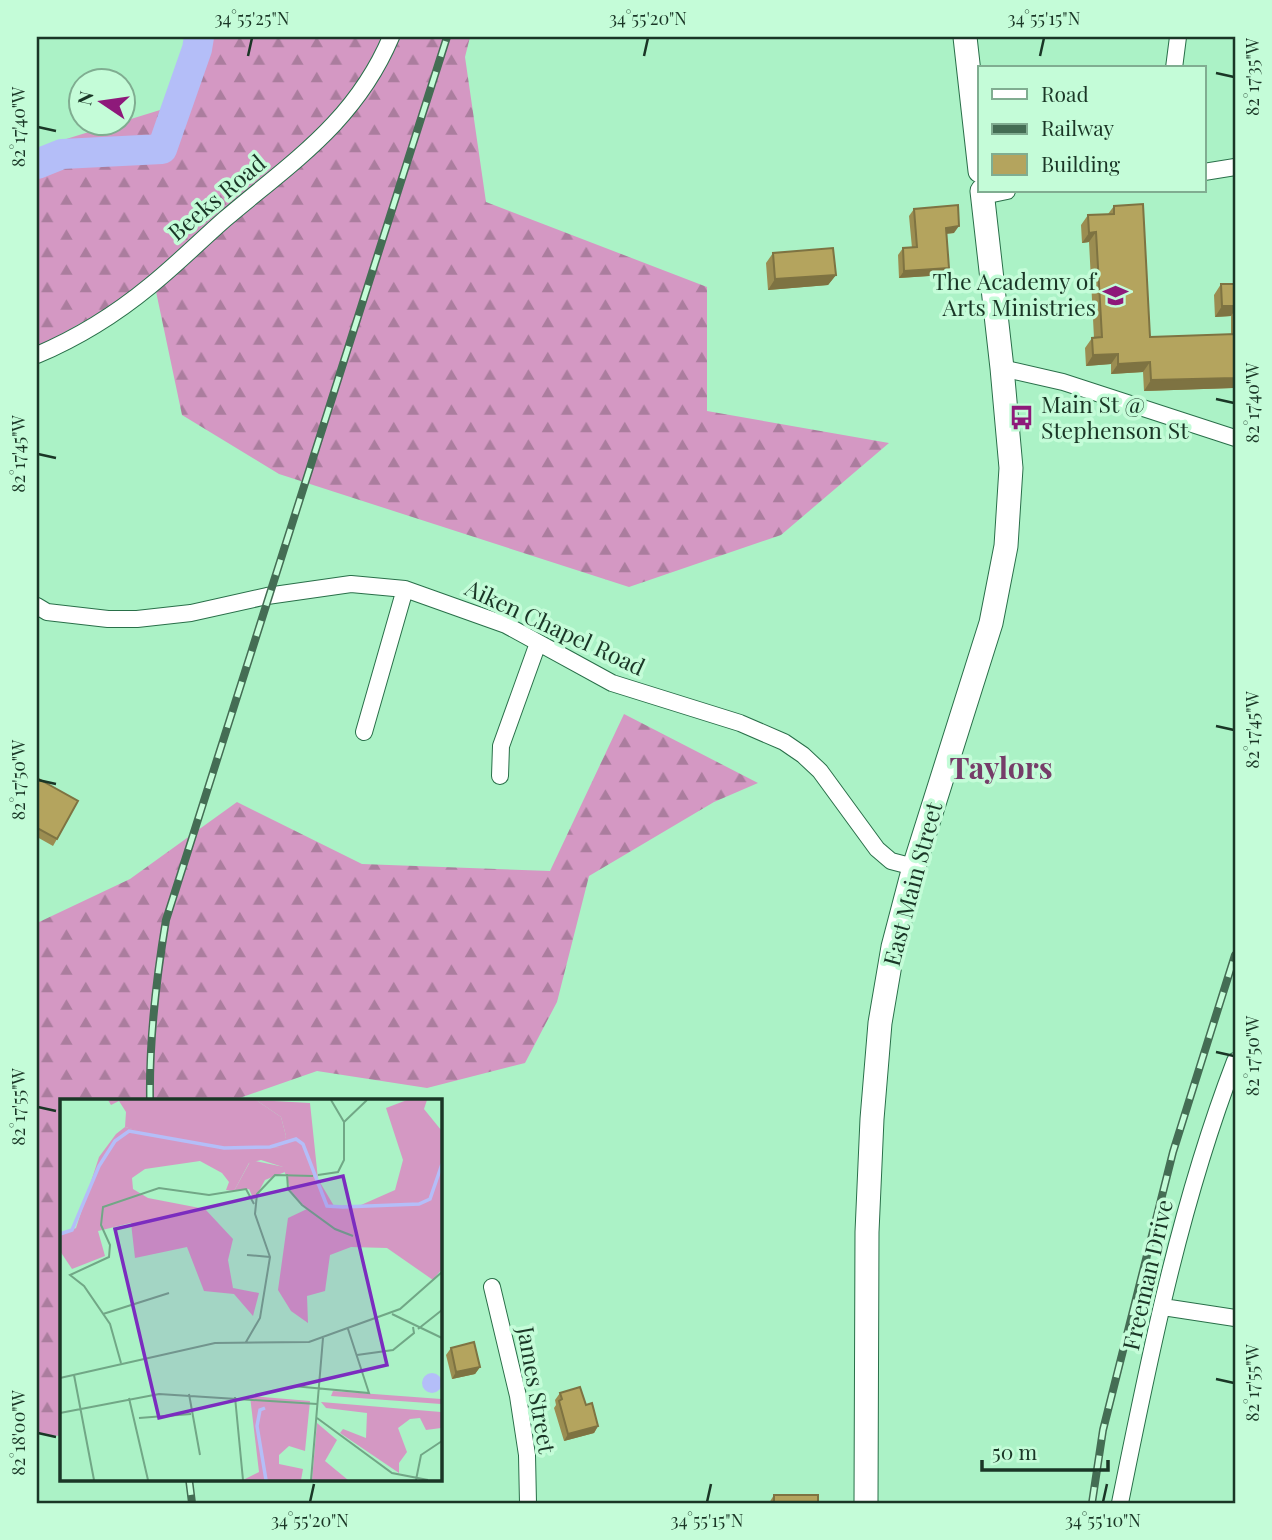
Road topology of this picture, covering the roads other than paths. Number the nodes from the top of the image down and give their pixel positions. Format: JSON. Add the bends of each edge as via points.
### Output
{"nodes":[{"id":1,"x":391,"y":37,"type":"edge"},
{"id":2,"x":965,"y":37,"type":"edge"},
{"id":3,"x":1178,"y":37,"type":"edge"},
{"id":4,"x":1174,"y":66,"type":"edge"},
{"id":5,"x":978,"y":153,"type":"edge"},
{"id":6,"x":1235,"y":167,"type":"edge"},
{"id":7,"x":1206,"y":172,"type":"edge"},
{"id":8,"x":982,"y":193,"type":"edge"},
{"id":9,"x":37,"y":355,"type":"edge"},
{"id":10,"x":1002,"y":368,"type":"junction"},
{"id":11,"x":1235,"y":438,"type":"edge"},
{"id":12,"x":405,"y":589,"type":"junction"},
{"id":13,"x":40,"y":610,"type":"edge"},
{"id":14,"x":538,"y":643,"type":"junction"},
{"id":15,"x":364,"y":732,"type":"dead end"},
{"id":16,"x":500,"y":776,"type":"dead end"},
{"id":17,"x":914,"y":867,"type":"junction"},
{"id":18,"x":1235,"y":1061,"type":"edge"},
{"id":19,"x":492,"y":1287,"type":"dead end"},
{"id":20,"x":1163,"y":1307,"type":"junction"},
{"id":21,"x":1235,"y":1318,"type":"edge"},
{"id":22,"x":528,"y":1503,"type":"edge"},
{"id":23,"x":866,"y":1503,"type":"edge"},
{"id":24,"x":1120,"y":1503,"type":"edge"}],
"edges":[{"from":1,"to":9,"type":"street","name":"Beeks Road","via":[[365,88],[305,154],[140,293]]},
{"from":2,"to":5,"type":"street"},
{"from":3,"to":4,"type":"street"},
{"from":6,"to":7,"type":"street"},
{"from":8,"to":10,"type":"street","name":"East Main Street"},
{"from":10,"to":11,"type":"street","via":[[1063,382]]},
{"from":10,"to":17,"type":"street","name":"East Main Street","via":[[1011,468],[1006,546],[992,623]]},
{"from":12,"to":13,"type":"street","name":"Aiken Chapel Road","via":[[351,584],[158,618],[108,619]]},
{"from":12,"to":14,"type":"street","name":"Aiken Chapel Road","via":[[506,625]]},
{"from":12,"to":15,"type":"street"},
{"from":14,"to":16,"type":"street","via":[[501,746]]},
{"from":14,"to":17,"type":"street","name":"Aiken Chapel Road","via":[[612,683],[740,723],[784,742],[820,771],[877,849],[891,861]]},
{"from":17,"to":23,"type":"street","name":"East Main Street","via":[[893,947],[875,1071],[867,1232]]},
{"from":18,"to":20,"type":"street","name":"Freeman Drive","via":[[1196,1174]]},
{"from":19,"to":22,"type":"street","name":"James Street","via":[[518,1396]]},
{"from":20,"to":21,"type":"street"},
{"from":20,"to":24,"type":"street","name":"Freeman Drive"}]}
